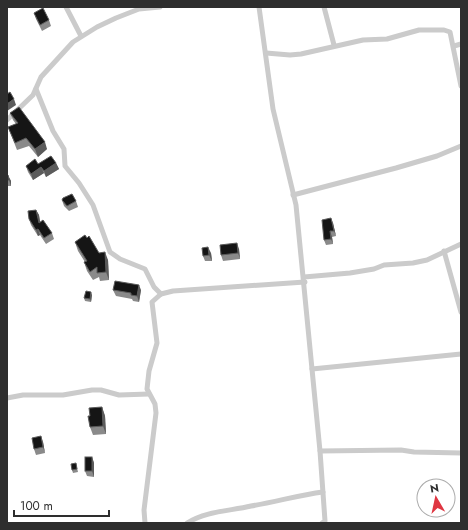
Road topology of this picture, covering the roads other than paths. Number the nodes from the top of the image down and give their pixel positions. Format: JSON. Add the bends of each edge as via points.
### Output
{"nodes":[{"id":1,"x":66,"y":7,"type":"edge"},
{"id":2,"x":160,"y":7,"type":"edge"},
{"id":3,"x":259,"y":7,"type":"edge"},
{"id":4,"x":324,"y":7,"type":"edge"},
{"id":5,"x":81,"y":36,"type":"junction"},
{"id":6,"x":461,"y":44,"type":"edge"},
{"id":7,"x":334,"y":45,"type":"junction"},
{"id":8,"x":454,"y":46,"type":"junction"},
{"id":9,"x":266,"y":53,"type":"junction"},
{"id":10,"x":461,"y":86,"type":"edge"},
{"id":11,"x":36,"y":89,"type":"junction"},
{"id":12,"x":7,"y":120,"type":"edge"},
{"id":13,"x":461,"y":146,"type":"edge"},
{"id":14,"x":293,"y":195,"type":"junction"},
{"id":15,"x":461,"y":244,"type":"edge"},
{"id":16,"x":444,"y":251,"type":"junction"},
{"id":17,"x":304,"y":280,"type":"junction"},
{"id":18,"x":161,"y":294,"type":"junction"},
{"id":19,"x":461,"y":312,"type":"edge"},
{"id":20,"x":461,"y":354,"type":"edge"},
{"id":21,"x":312,"y":369,"type":"junction"},
{"id":22,"x":149,"y":394,"type":"junction"},
{"id":23,"x":7,"y":398,"type":"edge"},
{"id":24,"x":320,"y":451,"type":"junction"},
{"id":25,"x":461,"y":453,"type":"edge"},
{"id":26,"x":324,"y":492,"type":"junction"},
{"id":27,"x":145,"y":523,"type":"edge"},
{"id":28,"x":186,"y":523,"type":"edge"},
{"id":29,"x":322,"y":523,"type":"edge"}],
"edges":[{"from":1,"to":5,"type":"street"},
{"from":2,"to":5,"type":"street","via":[[133,12]]},
{"from":3,"to":9,"type":"street"},
{"from":4,"to":7,"type":"street"},
{"from":5,"to":11,"type":"street","via":[[55,60],[41,77]]},
{"from":6,"to":8,"type":"street"},
{"from":7,"to":8,"type":"street","via":[[387,39],[433,29],[450,32]]},
{"from":7,"to":9,"type":"street","via":[[301,54]]},
{"from":8,"to":10,"type":"street"},
{"from":9,"to":14,"type":"street","via":[[272,110]]},
{"from":11,"to":12,"type":"street"},
{"from":11,"to":18,"type":"street","via":[[53,131],[64,148],[65,166],[80,183],[93,206],[110,252],[145,270]]},
{"from":13,"to":14,"type":"street","via":[[403,166]]},
{"from":14,"to":17,"type":"street"},
{"from":15,"to":16,"type":"street"},
{"from":16,"to":17,"type":"street","via":[[427,260],[413,263],[384,264],[374,269]]},
{"from":16,"to":19,"type":"street"},
{"from":17,"to":18,"type":"street"},
{"from":17,"to":21,"type":"street"},
{"from":18,"to":22,"type":"street","via":[[152,302],[157,343],[149,371]]},
{"from":20,"to":21,"type":"street"},
{"from":21,"to":24,"type":"street"},
{"from":22,"to":23,"type":"street","via":[[119,395],[92,390],[63,395],[23,395]]},
{"from":22,"to":27,"type":"street","via":[[155,404],[156,413],[144,510]]},
{"from":24,"to":25,"type":"street","via":[[401,450]]},
{"from":24,"to":26,"type":"street"},
{"from":26,"to":28,"type":"street","via":[[216,512]]},
{"from":26,"to":29,"type":"street","via":[[325,521]]}]}
